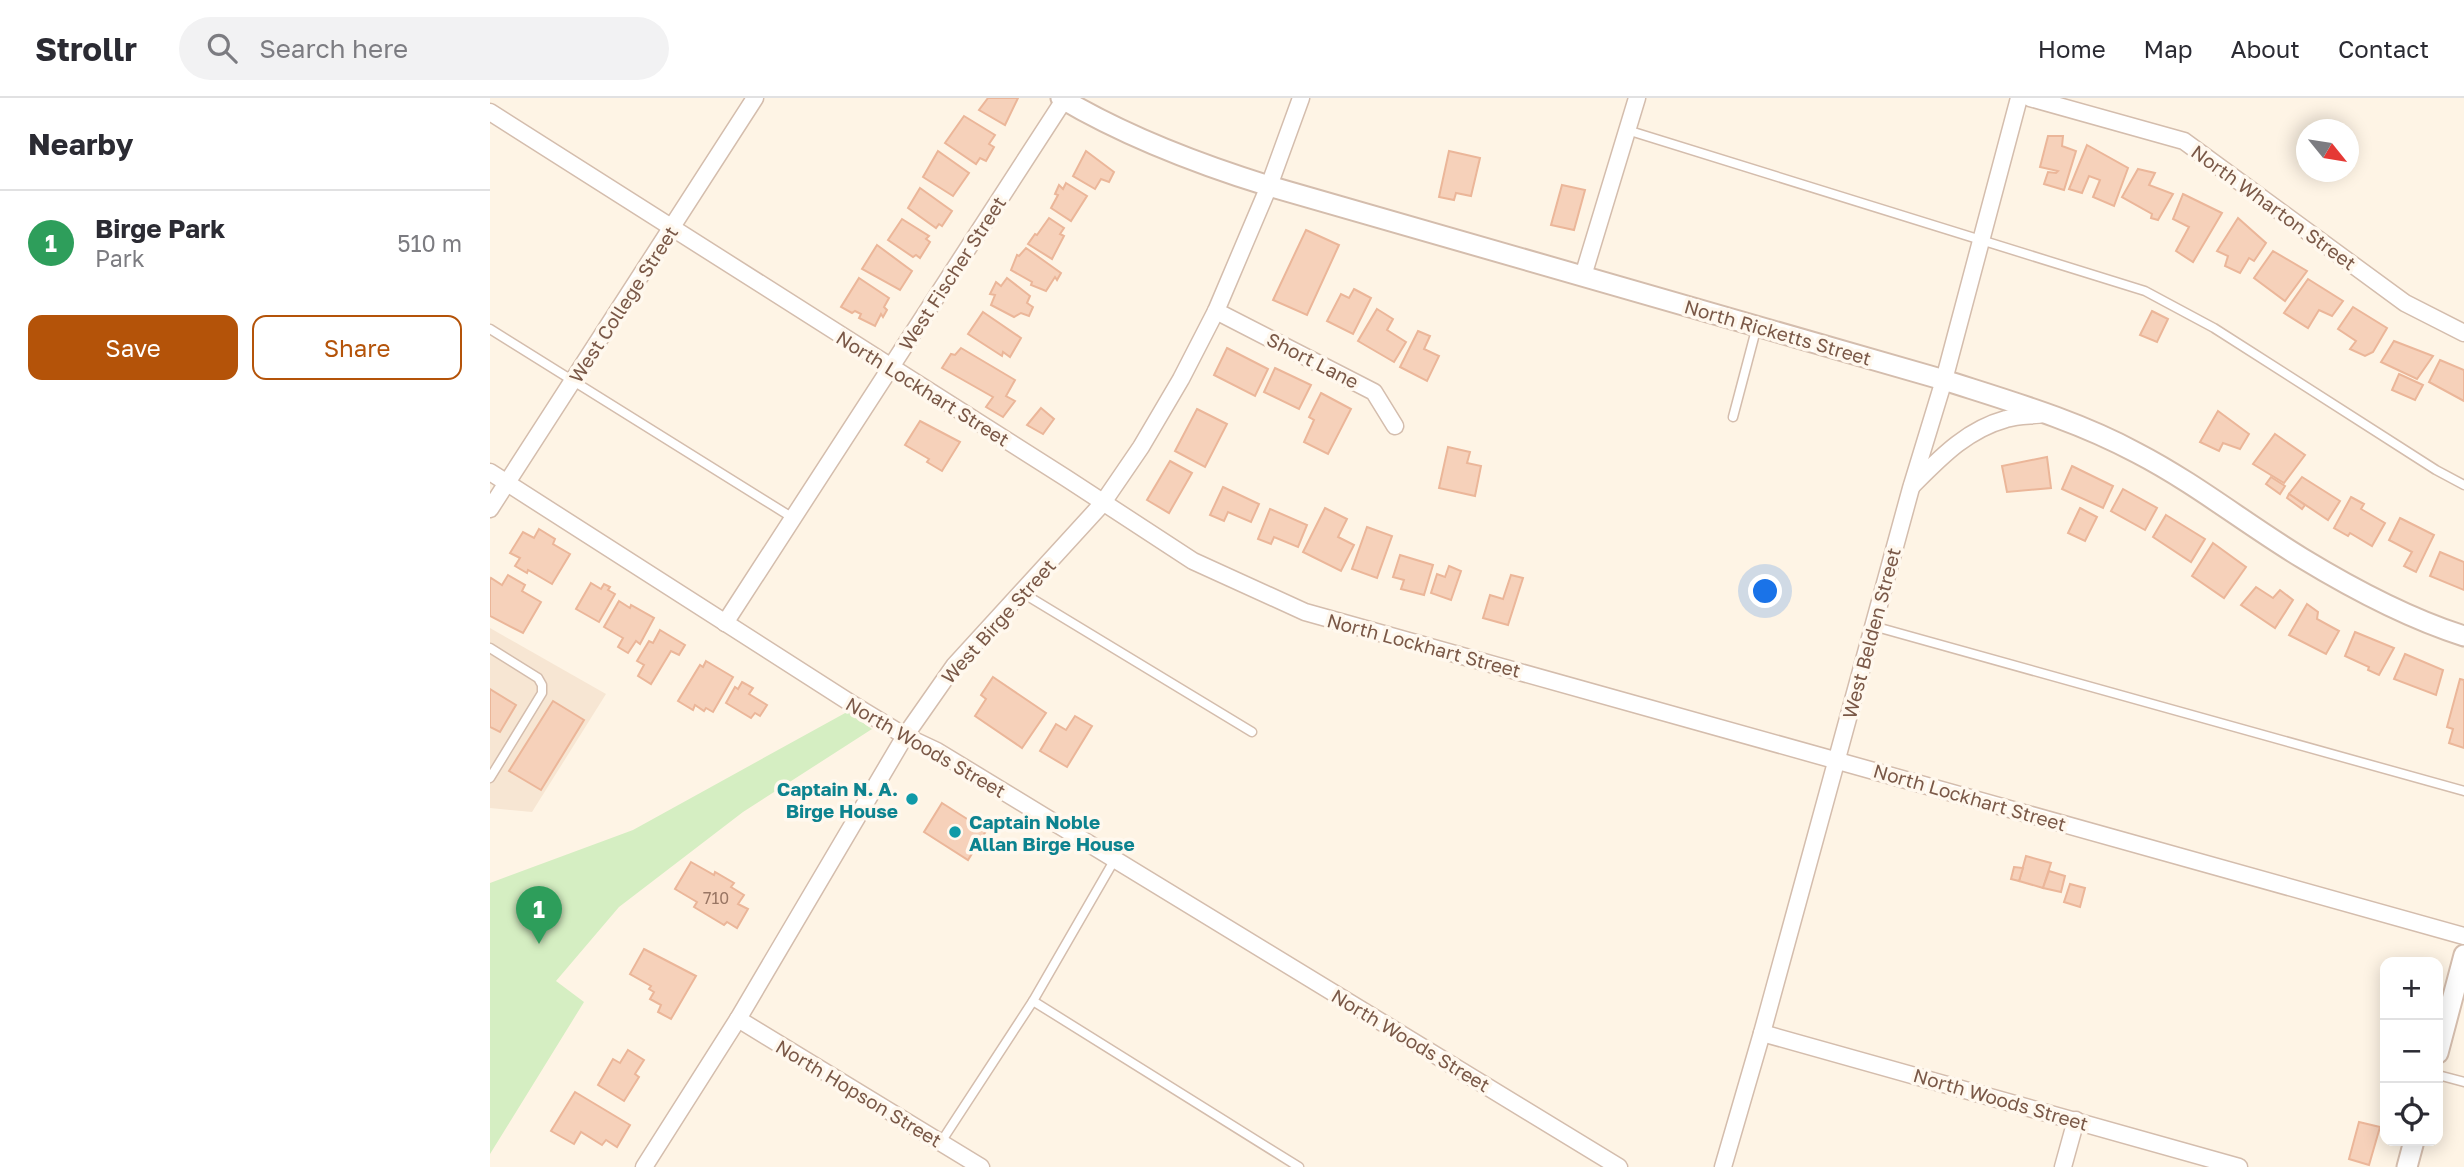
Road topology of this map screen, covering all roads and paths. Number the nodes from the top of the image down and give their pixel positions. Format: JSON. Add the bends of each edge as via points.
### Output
{"nodes":[{"id":1,"x":755,"y":98,"type":"edge"},
{"id":2,"x":1301,"y":98,"type":"edge"},
{"id":3,"x":1637,"y":98,"type":"edge"},
{"id":4,"x":2019,"y":98,"type":"edge"},
{"id":5,"x":2030,"y":98,"type":"edge"},
{"id":6,"x":1063,"y":99,"type":"edge"},
{"id":7,"x":490,"y":113,"type":"edge"},
{"id":8,"x":1627,"y":130,"type":"junction"},
{"id":9,"x":1269,"y":186,"type":"junction"},
{"id":10,"x":672,"y":228,"type":"junction"},
{"id":11,"x":1982,"y":239,"type":"junction"},
{"id":12,"x":1583,"y":276,"type":"junction"},
{"id":13,"x":1216,"y":311,"type":"junction"},
{"id":14,"x":1757,"y":326,"type":"junction"},
{"id":15,"x":490,"y":329,"type":"edge"},
{"id":16,"x":2464,"y":332,"type":"edge"},
{"id":17,"x":892,"y":368,"type":"junction"},
{"id":18,"x":1944,"y":380,"type":"junction"},
{"id":19,"x":573,"y":382,"type":"junction"},
{"id":20,"x":2049,"y":414,"type":"junction"},
{"id":21,"x":1733,"y":417,"type":"dead end"},
{"id":22,"x":1395,"y":426,"type":"dead end"},
{"id":23,"x":490,"y":472,"type":"edge"},
{"id":24,"x":507,"y":483,"type":"junction"},
{"id":25,"x":2464,"y":485,"type":"edge"},
{"id":26,"x":1911,"y":488,"type":"junction"},
{"id":27,"x":1102,"y":504,"type":"junction"},
{"id":28,"x":490,"y":509,"type":"edge"},
{"id":29,"x":793,"y":518,"type":"junction"},
{"id":30,"x":1021,"y":592,"type":"junction"},
{"id":31,"x":725,"y":622,"type":"junction"},
{"id":32,"x":1873,"y":626,"type":"junction"},
{"id":33,"x":2464,"y":636,"type":"edge"},
{"id":34,"x":490,"y":648,"type":"edge"},
{"id":35,"x":1251,"y":732,"type":"dead end"},
{"id":36,"x":905,"y":736,"type":"junction"},
{"id":37,"x":1837,"y":759,"type":"junction"},
{"id":38,"x":490,"y":778,"type":"edge"},
{"id":39,"x":2464,"y":791,"type":"edge"},
{"id":40,"x":1115,"y":859,"type":"junction"},
{"id":41,"x":2464,"y":936,"type":"edge"},
{"id":42,"x":2464,"y":955,"type":"edge"},
{"id":43,"x":1033,"y":1001,"type":"junction"},
{"id":44,"x":737,"y":1019,"type":"junction"},
{"id":45,"x":1762,"y":1033,"type":"junction"},
{"id":46,"x":2443,"y":1034,"type":"edge"},
{"id":47,"x":2443,"y":1076,"type":"edge"},
{"id":48,"x":2464,"y":1082,"type":"edge"},
{"id":49,"x":2076,"y":1120,"type":"junction"},
{"id":50,"x":941,"y":1142,"type":"junction"},
{"id":51,"x":2413,"y":1146,"type":"edge"},
{"id":52,"x":956,"y":1161,"type":"edge"},
{"id":53,"x":644,"y":1167,"type":"edge"},
{"id":54,"x":981,"y":1167,"type":"edge"},
{"id":55,"x":1299,"y":1167,"type":"edge"},
{"id":56,"x":1619,"y":1167,"type":"edge"},
{"id":57,"x":1723,"y":1167,"type":"edge"},
{"id":58,"x":2063,"y":1167,"type":"edge"},
{"id":59,"x":2239,"y":1167,"type":"edge"},
{"id":60,"x":2407,"y":1167,"type":"edge"}],
"edges":[{"from":1,"to":10,"type":"street","name":"West College Street"},
{"from":2,"to":9,"type":"street","name":"West Birge Street"},
{"from":3,"to":8,"type":"street"},
{"from":4,"to":11,"type":"street","name":"West Belden Street"},
{"from":5,"to":16,"type":"street","name":"North Wharton Street","via":[[2184,141],[2405,303]]},
{"from":6,"to":9,"type":"street","name":"North Ricketts Street","via":[[1124,130]]},
{"from":6,"to":17,"type":"street","name":"West Fischer Street"},
{"from":7,"to":10,"type":"street","name":"North Lockhart Street"},
{"from":8,"to":11,"type":"lane"},
{"from":8,"to":12,"type":"street"},
{"from":9,"to":12,"type":"street","name":"North Ricketts Street"},
{"from":9,"to":13,"type":"street","name":"West Birge Street"},
{"from":10,"to":17,"type":"street","name":"North Lockhart Street"},
{"from":10,"to":19,"type":"street","name":"West College Street"},
{"from":11,"to":18,"type":"street","name":"West Belden Street"},
{"from":11,"to":25,"type":"lane","via":[[2145,291],[2214,328]]},
{"from":12,"to":14,"type":"street","name":"North Ricketts Street"},
{"from":13,"to":22,"type":"street","name":"Short Lane","via":[[1374,392]]},
{"from":13,"to":27,"type":"street","name":"West Birge Street","via":[[1141,447]]},
{"from":14,"to":18,"type":"street","name":"North Ricketts Street"},
{"from":14,"to":21,"type":"lane"},
{"from":15,"to":19,"type":"lane"},
{"from":17,"to":27,"type":"street","name":"North Lockhart Street"},
{"from":17,"to":29,"type":"street","name":"West Fischer Street"},
{"from":18,"to":20,"type":"street","name":"North Ricketts Street"},
{"from":18,"to":26,"type":"street","name":"West Belden Street"},
{"from":19,"to":24,"type":"street","name":"West College Street"},
{"from":19,"to":29,"type":"lane"},
{"from":20,"to":26,"type":"street","via":[[2007,418],[1976,431],[1949,449]]},
{"from":20,"to":33,"type":"street","name":"North Ricketts Street","via":[[2136,452],[2363,593]]},
{"from":23,"to":24,"type":"street","name":"North Woods Street"},
{"from":24,"to":28,"type":"street","name":"West College Street"},
{"from":24,"to":31,"type":"street","name":"North Woods Street"},
{"from":26,"to":32,"type":"street","name":"West Belden Street"},
{"from":27,"to":30,"type":"street","name":"West Birge Street"},
{"from":27,"to":37,"type":"street","name":"North Lockhart Street","via":[[1193,561],[1305,612]]},
{"from":29,"to":31,"type":"street","name":"West Fischer Street"},
{"from":30,"to":35,"type":"lane"},
{"from":30,"to":36,"type":"street","name":"West Birge Street","via":[[954,666]]},
{"from":31,"to":36,"type":"street","name":"North Woods Street"},
{"from":32,"to":37,"type":"street","name":"West Belden Street"},
{"from":32,"to":39,"type":"lane"},
{"from":34,"to":38,"type":"lane","via":[[542,685],[542,693]]},
{"from":36,"to":40,"type":"street","name":"North Woods Street"},
{"from":36,"to":44,"type":"street","name":"West Birge Street"},
{"from":37,"to":41,"type":"street","name":"North Lockhart Street"},
{"from":37,"to":45,"type":"street","name":"West Belden Street"},
{"from":40,"to":43,"type":"lane"},
{"from":40,"to":56,"type":"street","name":"North Woods Street"},
{"from":42,"to":46,"type":"street"},
{"from":43,"to":50,"type":"lane"},
{"from":43,"to":55,"type":"lane"},
{"from":44,"to":50,"type":"street","name":"North Hopson Street"},
{"from":44,"to":53,"type":"street","name":"West Birge Street"},
{"from":45,"to":49,"type":"street","name":"North Woods Street"},
{"from":45,"to":57,"type":"street","name":"West Belden Street"},
{"from":47,"to":48,"type":"lane"},
{"from":49,"to":58,"type":"street"},
{"from":49,"to":59,"type":"street","name":"North Woods Street"},
{"from":50,"to":52,"type":"street","name":"North Hopson Street"},
{"from":51,"to":60,"type":"street"},
{"from":52,"to":54,"type":"street","name":"North Hopson Street"}]}
